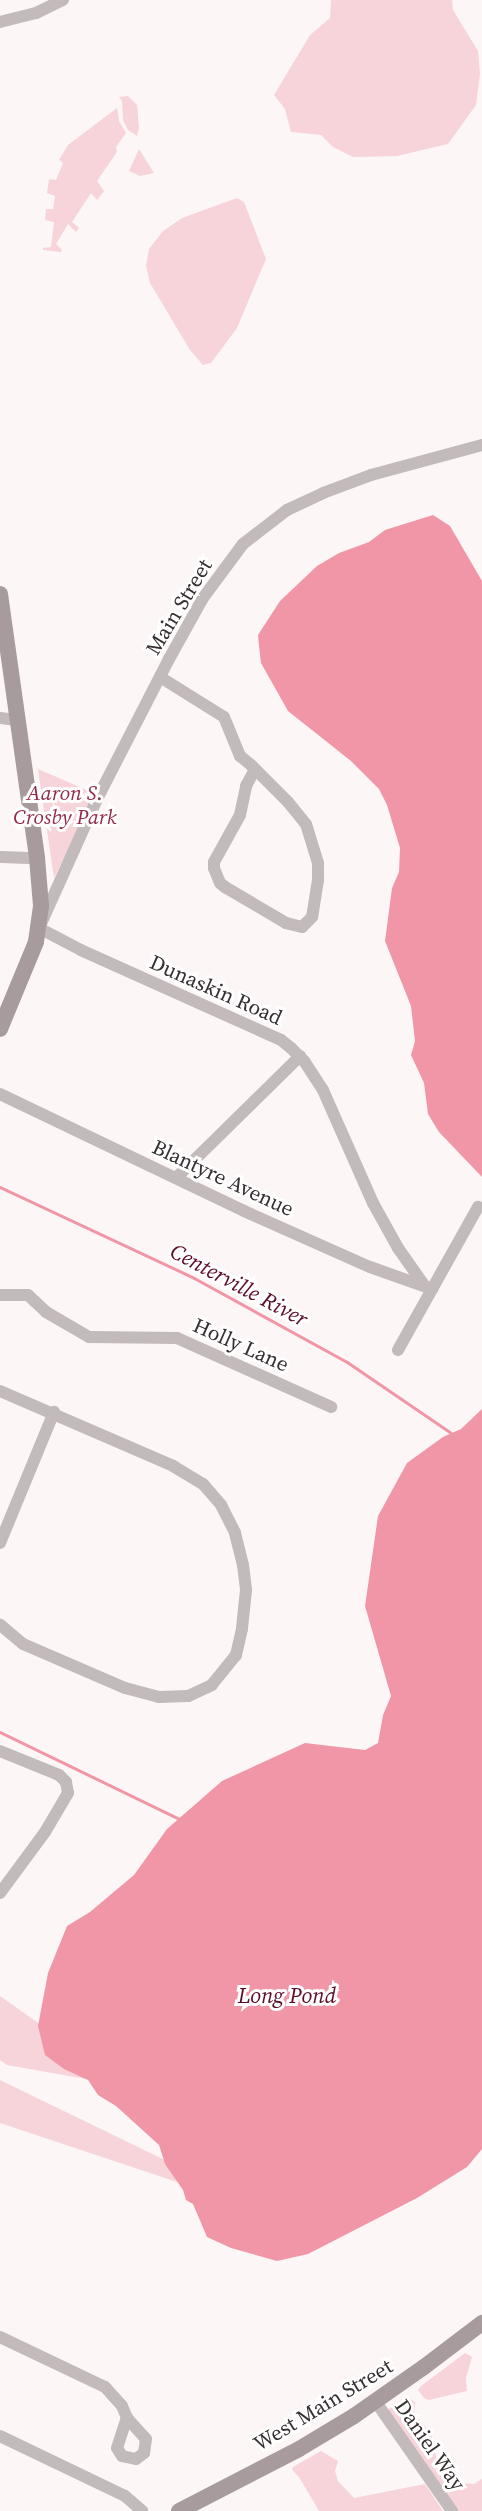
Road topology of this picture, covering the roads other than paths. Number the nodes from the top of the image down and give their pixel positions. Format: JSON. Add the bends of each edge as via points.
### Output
{"nodes":[{"id":1,"x":63,"y":0,"type":"edge"},
{"id":2,"x":0,"y":22,"type":"edge"},
{"id":3,"x":482,"y":445,"type":"edge"},
{"id":4,"x":0,"y":594,"type":"edge"},
{"id":5,"x":160,"y":677,"type":"junction"},
{"id":6,"x":0,"y":718,"type":"edge"},
{"id":7,"x":17,"y":720,"type":"junction"},
{"id":8,"x":255,"y":769,"type":"junction"},
{"id":9,"x":0,"y":857,"type":"edge"},
{"id":10,"x":37,"y":858,"type":"junction"},
{"id":11,"x":39,"y":928,"type":"junction"},
{"id":12,"x":0,"y":1029,"type":"edge"},
{"id":13,"x":300,"y":1056,"type":"junction"},
{"id":14,"x":0,"y":1094,"type":"edge"},
{"id":15,"x":176,"y":1178,"type":"junction"},
{"id":16,"x":478,"y":1208,"type":"dead end"},
{"id":17,"x":428,"y":1287,"type":"junction"},
{"id":18,"x":0,"y":1295,"type":"edge"},
{"id":19,"x":398,"y":1350,"type":"dead end"},
{"id":20,"x":0,"y":1390,"type":"edge"},
{"id":21,"x":331,"y":1407,"type":"dead end"},
{"id":22,"x":54,"y":1412,"type":"junction"},
{"id":23,"x":0,"y":1543,"type":"edge"},
{"id":24,"x":0,"y":1625,"type":"edge"},
{"id":25,"x":0,"y":1751,"type":"edge"},
{"id":26,"x":0,"y":1893,"type":"edge"},
{"id":27,"x":482,"y":2323,"type":"edge"},
{"id":28,"x":0,"y":2337,"type":"edge"},
{"id":29,"x":376,"y":2402,"type":"junction"},
{"id":30,"x":127,"y":2418,"type":"dead end"},
{"id":31,"x":0,"y":2436,"type":"edge"},
{"id":32,"x":142,"y":2511,"type":"edge"},
{"id":33,"x":179,"y":2511,"type":"edge"},
{"id":34,"x":452,"y":2511,"type":"edge"}],
"edges":[{"from":1,"to":2,"type":"street"},
{"from":3,"to":5,"type":"street","name":"Main Street","via":[[371,475],[287,510],[262,527],[219,573]]},
{"from":4,"to":7,"type":"main road"},
{"from":5,"to":8,"type":"street","via":[[225,717],[240,756]]},
{"from":5,"to":11,"type":"street","name":"Main Street","via":[[96,801]]},
{"from":6,"to":7,"type":"street"},
{"from":7,"to":10,"type":"main road"},
{"from":8,"to":8,"type":"street","via":[[288,802],[312,838],[318,863],[317,897],[312,916],[302,927],[286,923],[225,887],[214,868],[240,815],[246,786]]},
{"from":9,"to":10,"type":"street"},
{"from":10,"to":11,"type":"main road"},
{"from":11,"to":12,"type":"main road"},
{"from":11,"to":13,"type":"street","name":"Dunaskin Road","via":[[281,1040]]},
{"from":13,"to":15,"type":"street"},
{"from":13,"to":17,"type":"street","name":"Dunaskin Road","via":[[322,1089],[373,1203],[398,1248]]},
{"from":14,"to":15,"type":"street","name":"Blantyre Avenue"},
{"from":15,"to":17,"type":"street","name":"Blantyre Avenue","via":[[369,1267]]},
{"from":16,"to":17,"type":"street"},
{"from":17,"to":19,"type":"street"},
{"from":18,"to":21,"type":"street","name":"Holly Lane","via":[[28,1296],[46,1312],[89,1336],[177,1338]]},
{"from":20,"to":22,"type":"street"},
{"from":22,"to":23,"type":"street"},
{"from":22,"to":24,"type":"street","via":[[173,1466],[213,1494],[235,1533],[243,1565],[245,1608],[239,1644],[225,1671],[201,1692],[159,1697],[125,1688],[23,1644]]},
{"from":25,"to":26,"type":"street","via":[[59,1775],[66,1782],[68,1793]]},
{"from":27,"to":29,"type":"main road","name":"West Main Street"},
{"from":28,"to":30,"type":"street","via":[[105,2387]]},
{"from":29,"to":33,"type":"main road","name":"West Main Street","via":[[299,2449]]},
{"from":29,"to":34,"type":"street","name":"Daniel Way"},
{"from":31,"to":32,"type":"street","via":[[124,2496]]}]}
